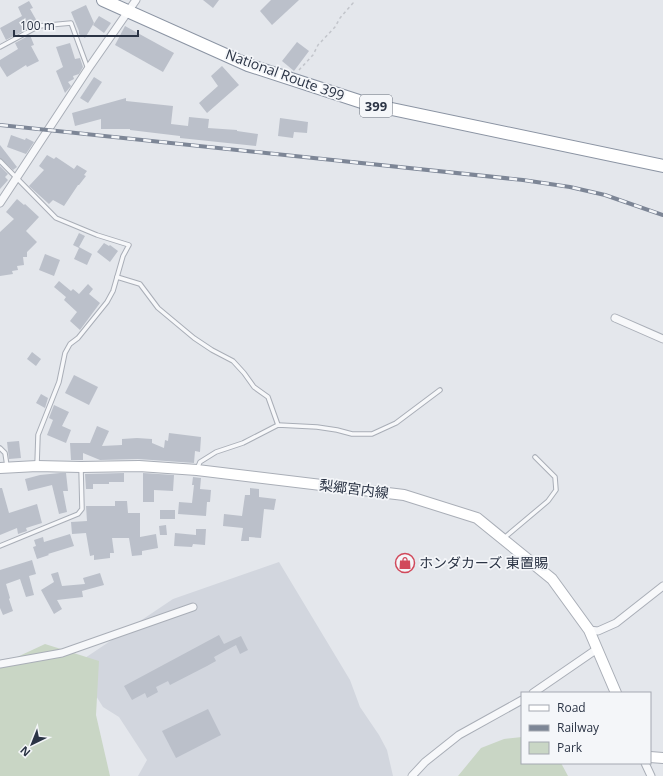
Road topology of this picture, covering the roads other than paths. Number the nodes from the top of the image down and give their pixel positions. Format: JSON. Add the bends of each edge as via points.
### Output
{"nodes":[{"id":1,"x":103,"y":0,"type":"edge"},
{"id":2,"x":136,"y":0,"type":"edge"},
{"id":3,"x":129,"y":12,"type":"junction"},
{"id":4,"x":0,"y":47,"type":"edge"},
{"id":5,"x":88,"y":69,"type":"junction"},
{"id":6,"x":0,"y":161,"type":"edge"},
{"id":7,"x":663,"y":166,"type":"edge"},
{"id":8,"x":16,"y":179,"type":"junction"},
{"id":9,"x":0,"y":203,"type":"edge"},
{"id":10,"x":117,"y":277,"type":"junction"},
{"id":11,"x":616,"y":318,"type":"dead end"},
{"id":12,"x":663,"y":339,"type":"edge"},
{"id":13,"x":440,"y":390,"type":"dead end"},
{"id":14,"x":278,"y":425,"type":"junction"},
{"id":15,"x":0,"y":448,"type":"edge"},
{"id":16,"x":535,"y":457,"type":"dead end"},
{"id":17,"x":37,"y":466,"type":"junction"},
{"id":18,"x":4,"y":467,"type":"edge"},
{"id":19,"x":81,"y":467,"type":"junction"},
{"id":20,"x":196,"y":470,"type":"junction"},
{"id":21,"x":504,"y":539,"type":"junction"},
{"id":22,"x":0,"y":546,"type":"edge"},
{"id":23,"x":663,"y":586,"type":"edge"},
{"id":24,"x":193,"y":607,"type":"dead end"},
{"id":25,"x":589,"y":630,"type":"junction"},
{"id":26,"x":597,"y":650,"type":"junction"},
{"id":27,"x":0,"y":664,"type":"edge"},
{"id":28,"x":534,"y":692,"type":"edge"},
{"id":29,"x":616,"y":692,"type":"edge"},
{"id":30,"x":521,"y":701,"type":"edge"},
{"id":31,"x":651,"y":757,"type":"edge"},
{"id":32,"x":663,"y":758,"type":"edge"},
{"id":33,"x":645,"y":764,"type":"edge"},
{"id":34,"x":412,"y":776,"type":"edge"},
{"id":35,"x":651,"y":776,"type":"edge"}],
"edges":[{"from":1,"to":3,"type":"highway","name":"National Route 399","number":"399"},
{"from":2,"to":3,"type":"street"},
{"from":3,"to":5,"type":"street"},
{"from":3,"to":7,"type":"highway","name":"National Route 399","number":"399","via":[[248,65],[368,104]]},
{"from":4,"to":5,"type":"lane","via":[[39,26],[71,23]]},
{"from":5,"to":8,"type":"street"},
{"from":6,"to":8,"type":"lane"},
{"from":8,"to":9,"type":"street"},
{"from":8,"to":10,"type":"lane","via":[[56,218],[129,245]]},
{"from":10,"to":14,"type":"lane","via":[[140,284],[158,308],[194,338],[232,361],[244,372],[254,387],[268,397]]},
{"from":10,"to":17,"type":"lane","via":[[107,302],[65,352],[59,382],[38,435]]},
{"from":11,"to":12,"type":"street"},
{"from":13,"to":14,"type":"lane","via":[[396,423],[372,434]]},
{"from":14,"to":20,"type":"lane","via":[[243,443],[216,452],[200,462]]},
{"from":15,"to":18,"type":"lane","via":[[5,453]]},
{"from":16,"to":21,"type":"lane","via":[[555,477],[556,490],[548,501]]},
{"from":17,"to":18,"type":"main road","name":"梨郷宮内線"},
{"from":17,"to":19,"type":"main road","name":"梨郷宮内線"},
{"from":19,"to":20,"type":"main road","name":"梨郷宮内線","via":[[139,466]]},
{"from":19,"to":22,"type":"lane","via":[[82,509],[78,514]]},
{"from":20,"to":21,"type":"main road","name":"梨郷宮内線","via":[[404,495],[477,518]]},
{"from":21,"to":25,"type":"main road","name":"梨郷宮内線","via":[[552,579]]},
{"from":23,"to":25,"type":"street","via":[[616,623],[598,631]]},
{"from":24,"to":27,"type":"street","via":[[62,654]]},
{"from":25,"to":26,"type":"main road","name":"梨郷宮内線"},
{"from":26,"to":28,"type":"street"},
{"from":26,"to":29,"type":"main road","name":"梨郷宮内線"},
{"from":30,"to":34,"type":"street","via":[[459,735],[425,762]]},
{"from":31,"to":32,"type":"main road"},
{"from":33,"to":35,"type":"street"}]}
